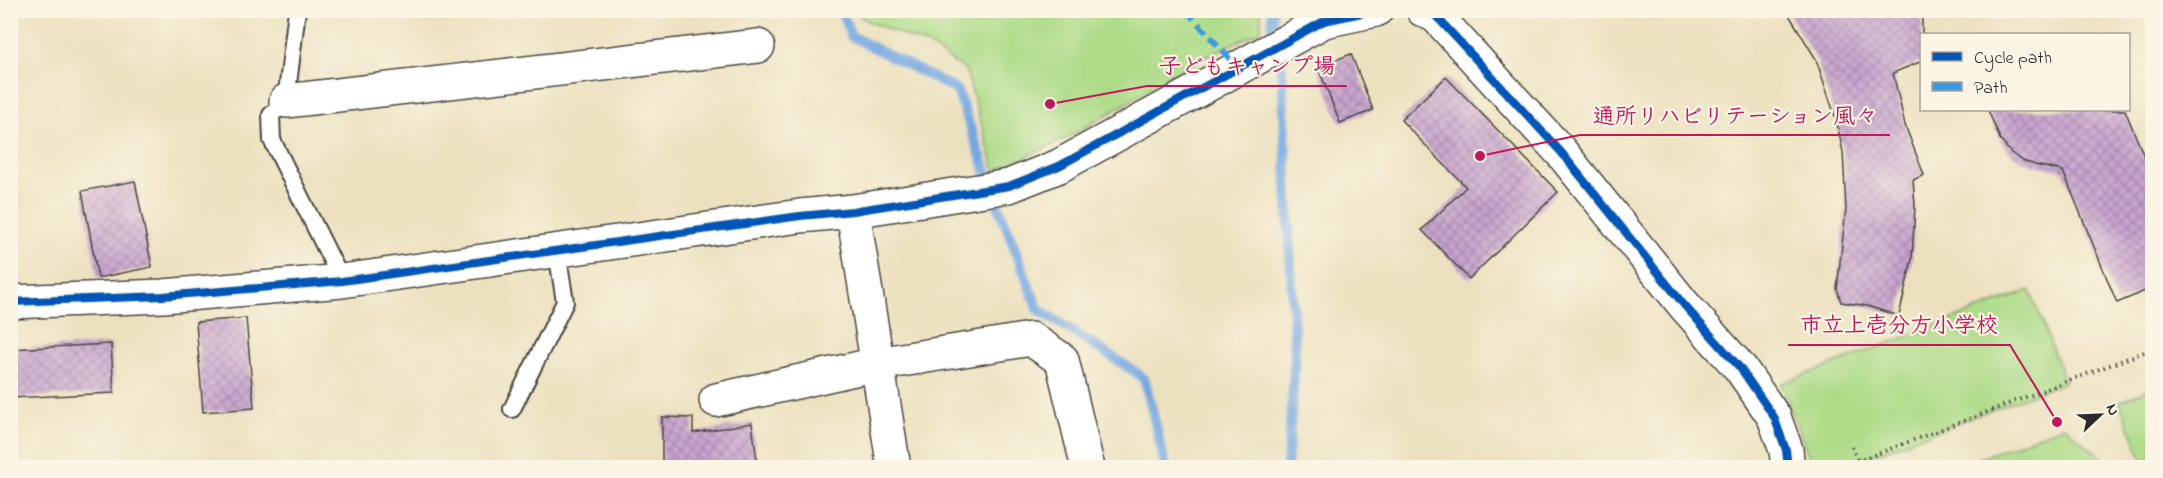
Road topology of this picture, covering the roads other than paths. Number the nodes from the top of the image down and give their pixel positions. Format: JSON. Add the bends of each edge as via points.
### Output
{"nodes":[{"id":1,"x":297,"y":10,"type":"edge"},
{"id":2,"x":1376,"y":10,"type":"edge"},
{"id":3,"x":1423,"y":10,"type":"edge"},
{"id":4,"x":758,"y":46,"type":"dead end"},
{"id":5,"x":286,"y":101,"type":"junction"},
{"id":6,"x":853,"y":211,"type":"junction"},
{"id":7,"x":557,"y":251,"type":"junction"},
{"id":8,"x":342,"y":281,"type":"junction"},
{"id":9,"x":10,"y":302,"type":"edge"},
{"id":10,"x":877,"y":364,"type":"junction"},
{"id":11,"x":716,"y":400,"type":"dead end"},
{"id":12,"x":512,"y":409,"type":"dead end"},
{"id":13,"x":894,"y":468,"type":"edge"},
{"id":14,"x":1088,"y":468,"type":"edge"},
{"id":15,"x":1788,"y":468,"type":"edge"}],
"edges":[{"from":1,"to":5,"type":"lane"},
{"from":2,"to":6,"type":"street","via":[[1324,21],[1059,166],[1009,186]]},
{"from":3,"to":15,"type":"street","via":[[1436,16],[1561,152],[1684,305],[1741,369],[1774,417]]},
{"from":4,"to":5,"type":"street"},
{"from":5,"to":8,"type":"lane","via":[[271,115],[272,140]]},
{"from":6,"to":7,"type":"street"},
{"from":6,"to":10,"type":"street"},
{"from":7,"to":8,"type":"street"},
{"from":7,"to":12,"type":"lane","via":[[565,303]]},
{"from":8,"to":9,"type":"street","via":[[163,296]]},
{"from":10,"to":11,"type":"street"},
{"from":10,"to":13,"type":"street"},
{"from":10,"to":14,"type":"street","via":[[1031,339],[1062,360]]}]}
